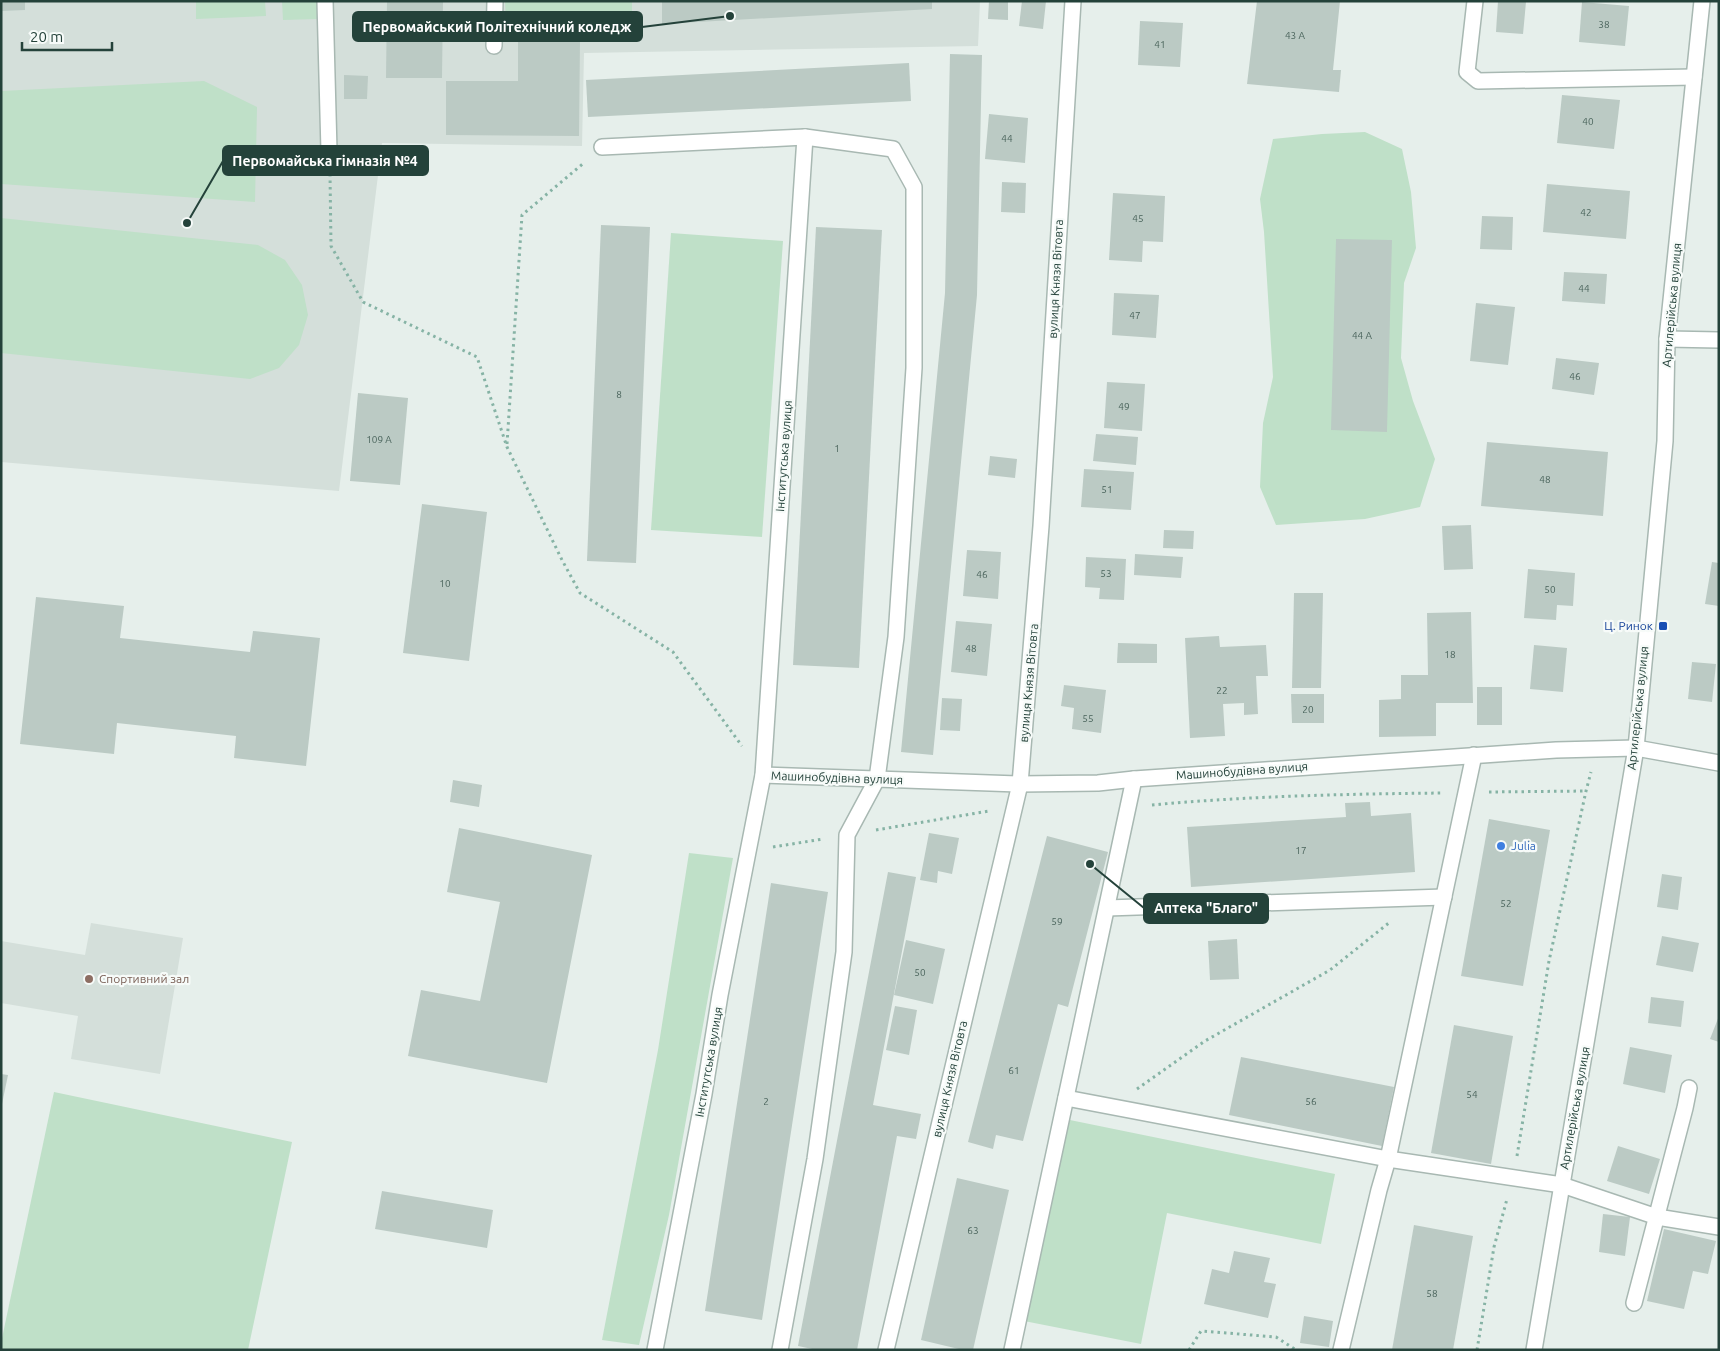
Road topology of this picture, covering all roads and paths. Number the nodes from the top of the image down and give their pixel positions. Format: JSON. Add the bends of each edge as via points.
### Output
{"nodes":[{"id":1,"x":325,"y":1,"type":"edge"},
{"id":2,"x":496,"y":1,"type":"edge"},
{"id":3,"x":1072,"y":1,"type":"edge"},
{"id":4,"x":1475,"y":1,"type":"edge"},
{"id":5,"x":1702,"y":1,"type":"edge"},
{"id":6,"x":494,"y":46,"type":"dead end"},
{"id":7,"x":1694,"y":77,"type":"junction"},
{"id":8,"x":805,"y":137,"type":"junction"},
{"id":9,"x":602,"y":147,"type":"joint"},
{"id":10,"x":329,"y":152,"type":"joint"},
{"id":11,"x":1667,"y":339,"type":"junction"},
{"id":12,"x":1719,"y":340,"type":"edge"},
{"id":13,"x":507,"y":447,"type":"junction"},
{"id":14,"x":1636,"y":748,"type":"junction"},
{"id":15,"x":1598,"y":749,"type":"junction"},
{"id":16,"x":1474,"y":755,"type":"junction"},
{"id":17,"x":1719,"y":762,"type":"edge"},
{"id":18,"x":763,"y":775,"type":"junction"},
{"id":19,"x":877,"y":779,"type":"junction"},
{"id":20,"x":1134,"y":779,"type":"junction"},
{"id":21,"x":1020,"y":784,"type":"junction"},
{"id":22,"x":1586,"y":791,"type":"junction"},
{"id":23,"x":1466,"y":793,"type":"junction"},
{"id":24,"x":1128,"y":808,"type":"junction"},
{"id":25,"x":1444,"y":897,"type":"junction"},
{"id":26,"x":1419,"y":898,"type":"junction"},
{"id":27,"x":1107,"y":908,"type":"junction"},
{"id":28,"x":1689,"y":1088,"type":"dead end"},
{"id":29,"x":1066,"y":1098,"type":"junction"},
{"id":30,"x":1111,"y":1107,"type":"junction"},
{"id":31,"x":1388,"y":1160,"type":"junction"},
{"id":32,"x":1513,"y":1178,"type":"junction"},
{"id":33,"x":1562,"y":1185,"type":"junction"},
{"id":34,"x":1657,"y":1217,"type":"junction"},
{"id":35,"x":1719,"y":1227,"type":"edge"},
{"id":36,"x":1634,"y":1303,"type":"dead end"},
{"id":37,"x":655,"y":1350,"type":"edge"},
{"id":38,"x":780,"y":1350,"type":"edge"},
{"id":39,"x":886,"y":1350,"type":"edge"},
{"id":40,"x":1012,"y":1350,"type":"edge"},
{"id":41,"x":1189,"y":1350,"type":"edge"},
{"id":42,"x":1296,"y":1350,"type":"edge"},
{"id":43,"x":1341,"y":1350,"type":"edge"},
{"id":44,"x":1477,"y":1350,"type":"edge"},
{"id":45,"x":1534,"y":1350,"type":"edge"}],
"edges":[{"from":1,"to":10,"type":"street"},
{"from":2,"to":6,"type":"street"},
{"from":3,"to":21,"type":"street","name":"вулиця Князя Вітовта","via":[[1042,526]]},
{"from":4,"to":7,"type":"street","via":[[1467,72],[1478,81]]},
{"from":5,"to":7,"type":"street","name":"Артилерійська вулиця"},
{"from":7,"to":11,"type":"street","name":"Артилерійська вулиця"},
{"from":8,"to":9,"type":"street"},
{"from":8,"to":18,"type":"street","name":"Інститутська вулиця"},
{"from":8,"to":19,"type":"street","via":[[893,150],[914,187],[914,368],[896,637]]},
{"from":9,"to":13,"type":"path","via":[[522,215]]},
{"from":10,"to":13,"type":"path","via":[[331,246],[363,302],[477,357]]},
{"from":11,"to":12,"type":"street"},
{"from":11,"to":14,"type":"street","name":"Артилерійська вулиця","via":[[1665,441]]},
{"from":13,"to":18,"type":"path","via":[[580,593],[673,652]]},
{"from":14,"to":15,"type":"street","name":"Машинобудівна вулиця"},
{"from":14,"to":17,"type":"street","name":"Машинобудівна вулиця"},
{"from":14,"to":33,"type":"street","name":"Артилерійська вулиця"},
{"from":15,"to":16,"type":"street","name":"Машинобудівна вулиця"},
{"from":15,"to":22,"type":"path"},
{"from":16,"to":20,"type":"street","name":"Машинобудівна вулиця"},
{"from":16,"to":23,"type":"street"},
{"from":18,"to":19,"type":"street","name":"Машинобудівна вулиця"},
{"from":18,"to":37,"type":"street","name":"Інститутська вулиця"},
{"from":19,"to":21,"type":"street","name":"Машинобудівна вулиця"},
{"from":19,"to":38,"type":"street","via":[[847,834],[844,952],[815,1159]]},
{"from":20,"to":21,"type":"street","name":"Машинобудівна вулиця"},
{"from":20,"to":24,"type":"street"},
{"from":21,"to":39,"type":"street","name":"вулиця Князя Вітовта"},
{"from":22,"to":23,"type":"path"},
{"from":22,"to":32,"type":"path","via":[[1550,961]]},
{"from":23,"to":24,"type":"path","via":[[1223,799]]},
{"from":23,"to":25,"type":"street"},
{"from":24,"to":27,"type":"street"},
{"from":25,"to":26,"type":"street"},
{"from":25,"to":31,"type":"street"},
{"from":26,"to":27,"type":"street"},
{"from":26,"to":30,"type":"path","via":[[1330,970],[1205,1041]]},
{"from":27,"to":29,"type":"street"},
{"from":28,"to":34,"type":"street"},
{"from":29,"to":30,"type":"street"},
{"from":29,"to":40,"type":"street"},
{"from":30,"to":31,"type":"street"},
{"from":31,"to":32,"type":"street"},
{"from":31,"to":43,"type":"street"},
{"from":32,"to":33,"type":"street"},
{"from":32,"to":44,"type":"path","via":[[1494,1246]]},
{"from":33,"to":34,"type":"street"},
{"from":33,"to":45,"type":"street","name":"Артилерійська вулиця"},
{"from":34,"to":35,"type":"street"},
{"from":34,"to":36,"type":"street"},
{"from":41,"to":42,"type":"path","via":[[1201,1331],[1276,1337]]}]}
